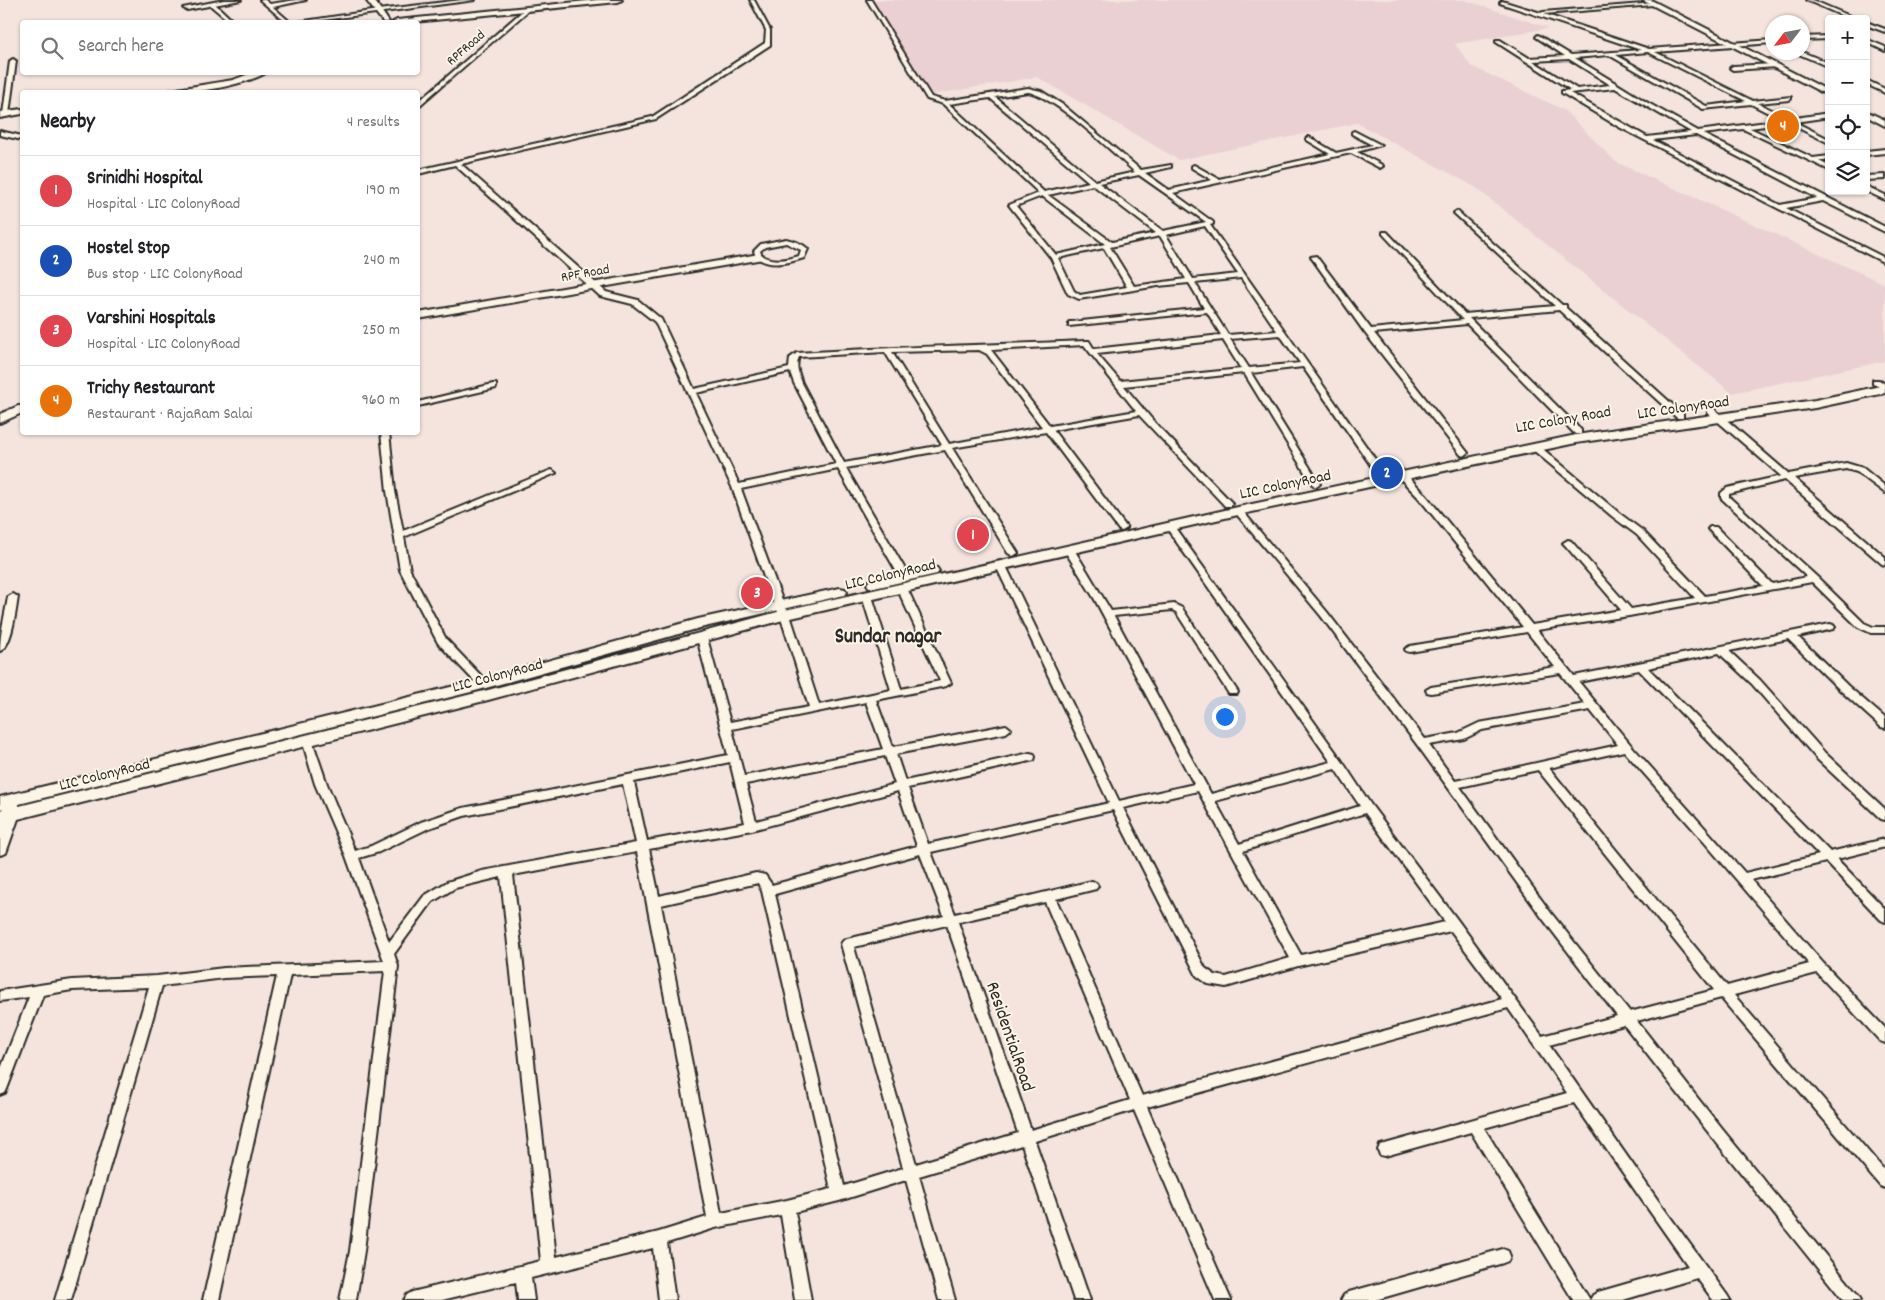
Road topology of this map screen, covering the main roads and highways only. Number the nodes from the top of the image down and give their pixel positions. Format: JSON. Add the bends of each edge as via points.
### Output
{"nodes":[{"id":1,"x":237,"y":0,"type":"edge"},
{"id":2,"x":370,"y":0,"type":"edge"},
{"id":3,"x":473,"y":0,"type":"edge"},
{"id":4,"x":511,"y":0,"type":"edge"},
{"id":5,"x":618,"y":0,"type":"edge"},
{"id":6,"x":602,"y":1,"type":"edge"},
{"id":7,"x":1650,"y":2,"type":"edge"},
{"id":8,"x":187,"y":8,"type":"dead end"},
{"id":9,"x":518,"y":10,"type":"junction"},
{"id":10,"x":486,"y":13,"type":"junction"},
{"id":11,"x":385,"y":20,"type":"edge"},
{"id":12,"x":416,"y":20,"type":"edge"},
{"id":13,"x":255,"y":75,"type":"edge"},
{"id":14,"x":184,"y":90,"type":"edge"},
{"id":15,"x":1825,"y":92,"type":"edge"},
{"id":16,"x":20,"y":112,"type":"edge"},
{"id":17,"x":3,"y":115,"type":"edge"},
{"id":18,"x":1870,"y":115,"type":"edge"},
{"id":19,"x":1885,"y":123,"type":"edge"},
{"id":20,"x":758,"y":257,"type":"road end"},
{"id":21,"x":420,"y":316,"type":"edge"},
{"id":22,"x":1883,"y":384,"type":"edge"},
{"id":23,"x":20,"y":410,"type":"edge"},
{"id":24,"x":1715,"y":414,"type":"junction"},
{"id":25,"x":0,"y":419,"type":"edge"},
{"id":26,"x":1575,"y":435,"type":"junction"},
{"id":27,"x":1399,"y":472,"type":"junction"},
{"id":28,"x":1233,"y":508,"type":"junction"},
{"id":29,"x":1143,"y":528,"type":"junction"},
{"id":30,"x":903,"y":582,"type":"junction"},
{"id":31,"x":782,"y":610,"type":"junction"},
{"id":32,"x":486,"y":689,"type":"junction"},
{"id":33,"x":6,"y":808,"type":"edge"},
{"id":34,"x":1,"y":842,"type":"edge"}],
"edges":[{"from":1,"to":8,"type":"main road"},
{"from":2,"to":11,"type":"main road"},
{"from":3,"to":10,"type":"main road"},
{"from":4,"to":9,"type":"main road"},
{"from":5,"to":6,"type":"main road"},
{"from":6,"to":9,"type":"main road"},
{"from":7,"to":15,"type":"main road"},
{"from":9,"to":10,"type":"main road"},
{"from":10,"to":12,"type":"main road"},
{"from":13,"to":14,"type":"main road","via":[[236,82]]},
{"from":16,"to":17,"type":"main road"},
{"from":18,"to":19,"type":"main road"},
{"from":20,"to":21,"type":"main road","name":"RPF Road"},
{"from":22,"to":24,"type":"main road","name":"LIC ColonyRoad","via":[[1810,400]]},
{"from":23,"to":25,"type":"main road"},
{"from":24,"to":26,"type":"main road","name":"LIC ColonyRoad"},
{"from":24,"to":26,"type":"main road","name":"LIC Colony Road","via":[[1680,416]]},
{"from":26,"to":27,"type":"main road","name":"LIC ColonyRoad","via":[[1535,447]]},
{"from":26,"to":27,"type":"main road","name":"LIC Colony Road","via":[[1464,453]]},
{"from":27,"to":28,"type":"main road","name":"LIC ColonyRoad"},
{"from":27,"to":28,"type":"main road","name":"LIC ColonyRoad","via":[[1379,471],[1316,484]]},
{"from":28,"to":29,"type":"main road","name":"LIC ColonyRoad"},
{"from":28,"to":29,"type":"main road","name":"LIC ColonyRoad","via":[[1170,527]]},
{"from":29,"to":30,"type":"main road","name":"LIC ColonyRoad","via":[[1001,566]]},
{"from":29,"to":30,"type":"main road","name":"LIC ColonyRoad","via":[[1122,528]]},
{"from":30,"to":31,"type":"main road","name":"LIC ColonyRoad"},
{"from":30,"to":31,"type":"main road","name":"LIC ColonyRoad","via":[[867,596]]},
{"from":31,"to":32,"type":"main road","name":"LIC ColonyRoad","via":[[702,638]]},
{"from":31,"to":32,"type":"main road","name":"LIC ColonyRoad","via":[[698,624]]},
{"from":32,"to":33,"type":"main road","name":"LIC ColonyRoad"},
{"from":32,"to":33,"type":"main road","name":"LIC ColonyRoad","via":[[307,740]]},
{"from":33,"to":34,"type":"main road"}]}
